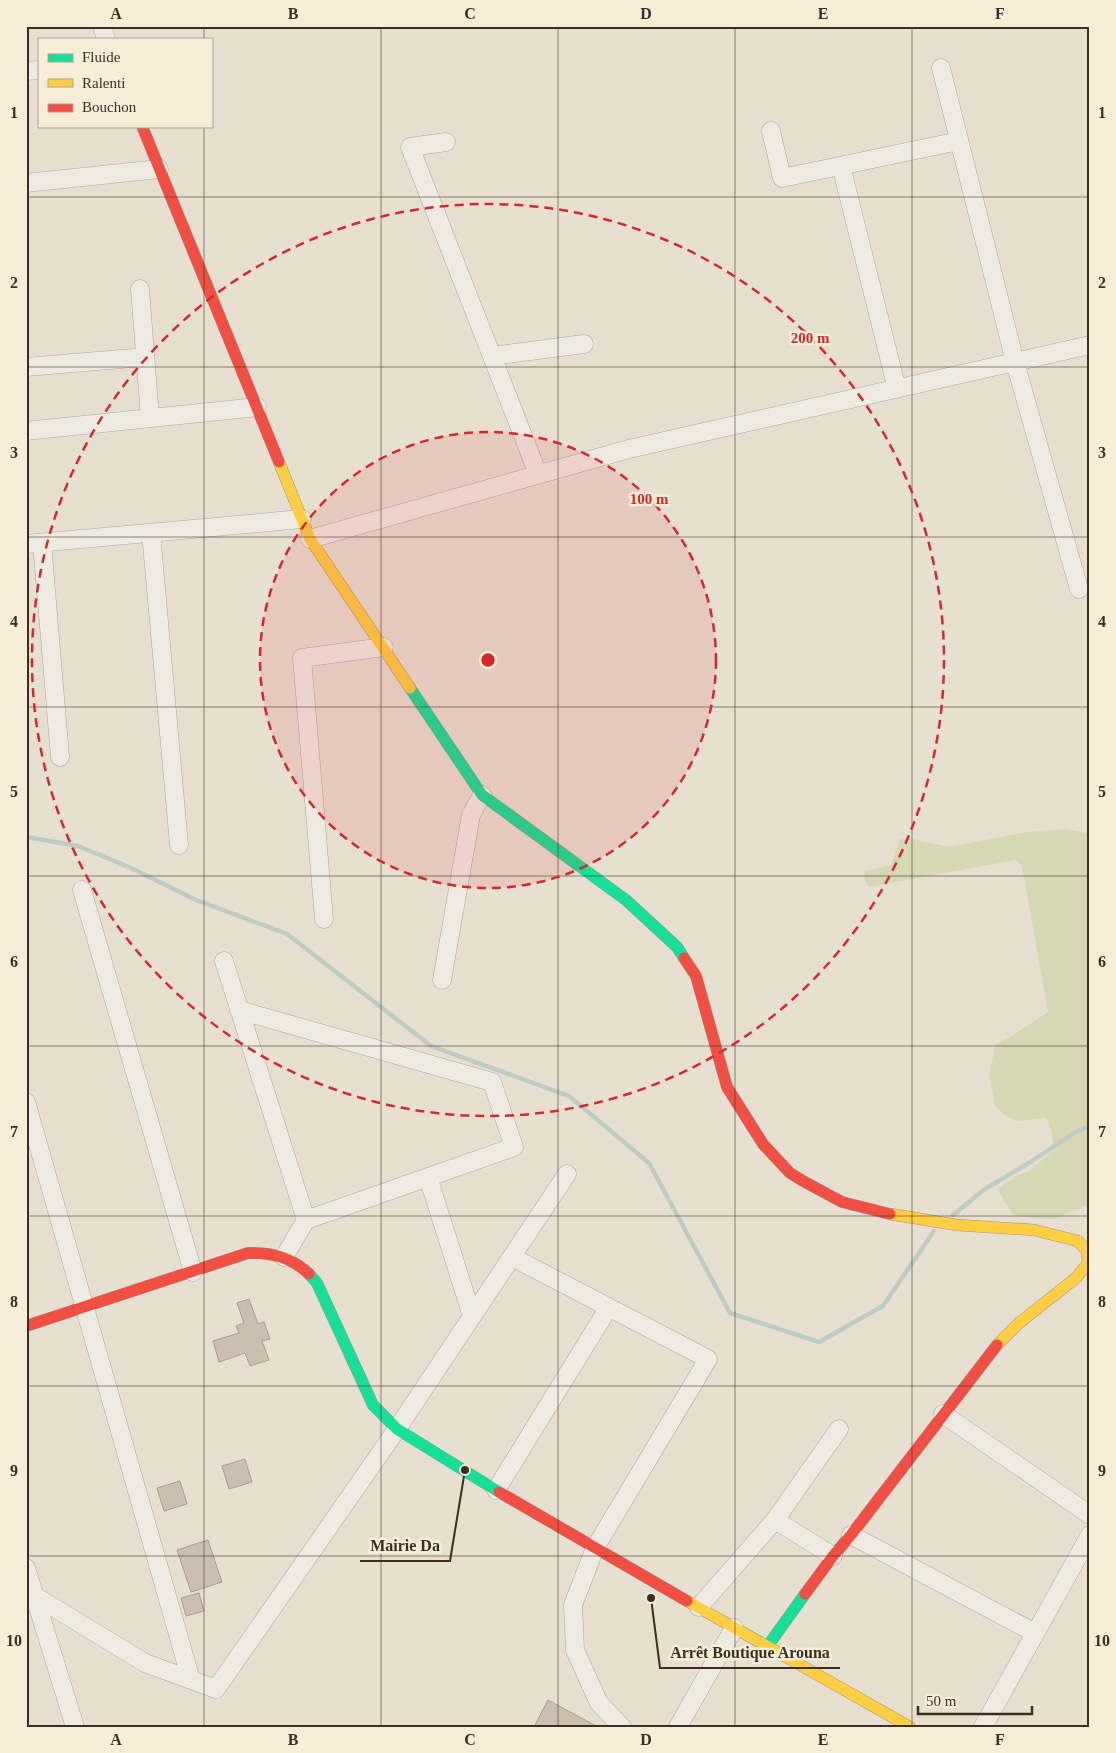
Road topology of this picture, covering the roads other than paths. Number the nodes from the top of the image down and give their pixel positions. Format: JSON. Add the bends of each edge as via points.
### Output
{"nodes":[{"id":1,"x":102,"y":26,"type":"edge"},
{"id":2,"x":106,"y":38,"type":"edge"},
{"id":3,"x":940,"y":68,"type":"dead end"},
{"id":4,"x":143,"y":128,"type":"edge"},
{"id":5,"x":771,"y":131,"type":"dead end"},
{"id":6,"x":959,"y":141,"type":"junction"},
{"id":7,"x":446,"y":142,"type":"dead end"},
{"id":8,"x":842,"y":166,"type":"junction"},
{"id":9,"x":159,"y":169,"type":"junction"},
{"id":10,"x":26,"y":184,"type":"edge"},
{"id":11,"x":140,"y":289,"type":"dead end"},
{"id":12,"x":584,"y":344,"type":"dead end"},
{"id":13,"x":1090,"y":345,"type":"edge"},
{"id":14,"x":492,"y":356,"type":"junction"},
{"id":15,"x":145,"y":357,"type":"junction"},
{"id":16,"x":1014,"y":362,"type":"junction"},
{"id":17,"x":26,"y":367,"type":"edge"},
{"id":18,"x":897,"y":390,"type":"junction"},
{"id":19,"x":257,"y":407,"type":"junction"},
{"id":20,"x":150,"y":418,"type":"junction"},
{"id":21,"x":27,"y":427,"type":"edge"},
{"id":22,"x":538,"y":474,"type":"junction"},
{"id":23,"x":302,"y":519,"type":"junction"},
{"id":24,"x":151,"y":533,"type":"junction"},
{"id":25,"x":310,"y":539,"type":"junction"},
{"id":26,"x":34,"y":544,"type":"edge"},
{"id":27,"x":1079,"y":589,"type":"dead end"},
{"id":28,"x":384,"y":647,"type":"junction"},
{"id":29,"x":60,"y":757,"type":"dead end"},
{"id":30,"x":482,"y":795,"type":"junction"},
{"id":31,"x":179,"y":845,"type":"dead end"},
{"id":32,"x":82,"y":890,"type":"dead end"},
{"id":33,"x":324,"y":919,"type":"dead end"},
{"id":34,"x":224,"y":961,"type":"dead end"},
{"id":35,"x":442,"y":980,"type":"dead end"},
{"id":36,"x":239,"y":1010,"type":"junction"},
{"id":37,"x":26,"y":1102,"type":"edge"},
{"id":38,"x":567,"y":1174,"type":"dead end"},
{"id":39,"x":428,"y":1177,"type":"junction"},
{"id":40,"x":306,"y":1220,"type":"junction"},
{"id":41,"x":1088,"y":1251,"type":"edge"},
{"id":42,"x":512,"y":1256,"type":"junction"},
{"id":43,"x":284,"y":1257,"type":"junction"},
{"id":44,"x":193,"y":1272,"type":"junction"},
{"id":45,"x":85,"y":1307,"type":"junction"},
{"id":46,"x":609,"y":1307,"type":"junction"},
{"id":47,"x":472,"y":1316,"type":"junction"},
{"id":48,"x":26,"y":1326,"type":"edge"},
{"id":49,"x":943,"y":1414,"type":"junction"},
{"id":50,"x":397,"y":1429,"type":"junction"},
{"id":51,"x":839,"y":1429,"type":"dead end"},
{"id":52,"x":496,"y":1490,"type":"junction"},
{"id":53,"x":1090,"y":1515,"type":"edge"},
{"id":54,"x":775,"y":1520,"type":"junction"},
{"id":55,"x":1090,"y":1534,"type":"edge"},
{"id":56,"x":851,"y":1535,"type":"junction"},
{"id":57,"x":595,"y":1548,"type":"junction"},
{"id":58,"x":833,"y":1556,"type":"junction"},
{"id":59,"x":26,"y":1568,"type":"edge"},
{"id":60,"x":31,"y":1597,"type":"edge"},
{"id":61,"x":699,"y":1607,"type":"junction"},
{"id":62,"x":734,"y":1628,"type":"junction"},
{"id":63,"x":1035,"y":1633,"type":"junction"},
{"id":64,"x":767,"y":1647,"type":"junction"},
{"id":65,"x":191,"y":1680,"type":"junction"},
{"id":66,"x":75,"y":1727,"type":"edge"},
{"id":67,"x":622,"y":1727,"type":"edge"},
{"id":68,"x":678,"y":1727,"type":"edge"},
{"id":69,"x":910,"y":1727,"type":"edge"},
{"id":70,"x":983,"y":1727,"type":"edge"}],
"edges":[{"from":1,"to":2,"type":"street"},
{"from":3,"to":6,"type":"street"},
{"from":4,"to":9,"type":"street"},
{"from":5,"to":8,"type":"street","via":[[782,178]]},
{"from":6,"to":8,"type":"street"},
{"from":6,"to":16,"type":"street"},
{"from":7,"to":14,"type":"street","via":[[410,147]]},
{"from":8,"to":18,"type":"street"},
{"from":9,"to":10,"type":"street"},
{"from":9,"to":19,"type":"street"},
{"from":11,"to":15,"type":"street"},
{"from":12,"to":14,"type":"street"},
{"from":13,"to":16,"type":"street"},
{"from":14,"to":22,"type":"street"},
{"from":15,"to":17,"type":"street"},
{"from":15,"to":20,"type":"street"},
{"from":16,"to":18,"type":"street"},
{"from":16,"to":27,"type":"street"},
{"from":18,"to":22,"type":"street","via":[[628,449]]},
{"from":19,"to":20,"type":"street"},
{"from":19,"to":23,"type":"street"},
{"from":20,"to":21,"type":"street"},
{"from":22,"to":25,"type":"street"},
{"from":23,"to":24,"type":"street"},
{"from":23,"to":25,"type":"street"},
{"from":24,"to":26,"type":"street"},
{"from":24,"to":31,"type":"street"},
{"from":25,"to":28,"type":"street"},
{"from":26,"to":29,"type":"street"},
{"from":28,"to":30,"type":"street"},
{"from":28,"to":33,"type":"street","via":[[302,658]]},
{"from":30,"to":35,"type":"street","via":[[472,815]]},
{"from":30,"to":41,"type":"street","via":[[626,900],[677,947],[696,976],[727,1087],[763,1144],[790,1173],[842,1202],[909,1218],[1034,1230],[1078,1241]]},
{"from":32,"to":44,"type":"street"},
{"from":34,"to":36,"type":"street"},
{"from":36,"to":39,"type":"street","via":[[492,1082],[514,1146]]},
{"from":36,"to":40,"type":"street"},
{"from":37,"to":45,"type":"street"},
{"from":38,"to":42,"type":"street"},
{"from":39,"to":40,"type":"street"},
{"from":39,"to":47,"type":"street"},
{"from":40,"to":43,"type":"street"},
{"from":41,"to":49,"type":"street","via":[[1088,1263],[1076,1278],[1019,1323],[992,1350]]},
{"from":42,"to":46,"type":"street"},
{"from":42,"to":47,"type":"street"},
{"from":43,"to":44,"type":"street","via":[[264,1252],[248,1254]]},
{"from":43,"to":50,"type":"street","via":[[300,1266],[317,1283],[373,1405]]},
{"from":44,"to":45,"type":"street"},
{"from":45,"to":48,"type":"street"},
{"from":45,"to":65,"type":"street"},
{"from":46,"to":52,"type":"street"},
{"from":46,"to":57,"type":"street","via":[[708,1359]]},
{"from":47,"to":50,"type":"street"},
{"from":49,"to":53,"type":"street"},
{"from":49,"to":56,"type":"street"},
{"from":50,"to":52,"type":"street"},
{"from":50,"to":65,"type":"street","via":[[216,1688]]},
{"from":51,"to":54,"type":"street"},
{"from":52,"to":57,"type":"street"},
{"from":54,"to":58,"type":"street"},
{"from":54,"to":61,"type":"street"},
{"from":55,"to":63,"type":"street"},
{"from":56,"to":58,"type":"street"},
{"from":56,"to":63,"type":"street"},
{"from":57,"to":61,"type":"street"},
{"from":57,"to":67,"type":"street","via":[[573,1605],[576,1650],[599,1703]]},
{"from":58,"to":64,"type":"street"},
{"from":59,"to":60,"type":"street"},
{"from":60,"to":65,"type":"street","via":[[145,1663]]},
{"from":60,"to":66,"type":"street"},
{"from":61,"to":62,"type":"street"},
{"from":62,"to":64,"type":"street"},
{"from":62,"to":68,"type":"street"},
{"from":63,"to":70,"type":"street"},
{"from":64,"to":69,"type":"street"}]}
